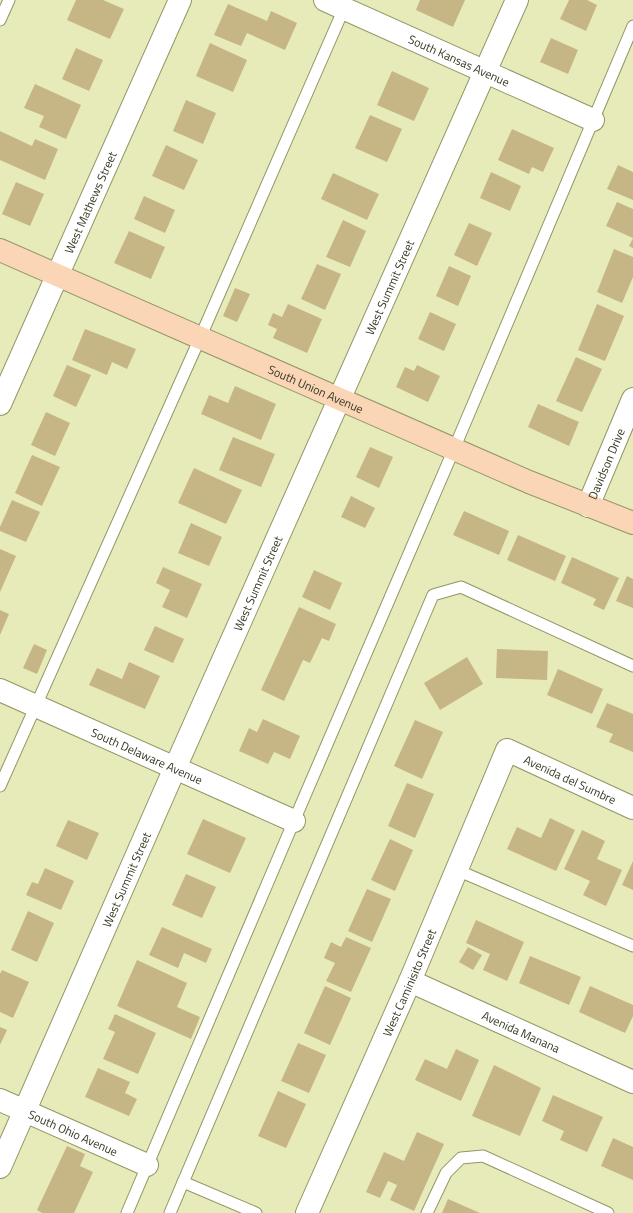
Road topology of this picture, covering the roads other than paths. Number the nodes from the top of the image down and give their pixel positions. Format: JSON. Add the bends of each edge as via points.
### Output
{"nodes":[{"id":1,"x":9,"y":0,"type":"edge"},
{"id":2,"x":180,"y":0,"type":"edge"},
{"id":3,"x":517,"y":0,"type":"edge"},
{"id":4,"x":339,"y":3,"type":"edge"},
{"id":5,"x":0,"y":20,"type":"edge"},
{"id":6,"x":633,"y":26,"type":"edge"},
{"id":7,"x":485,"y":72,"type":"junction"},
{"id":8,"x":593,"y":120,"type":"junction"},
{"id":9,"x":0,"y":250,"type":"edge"},
{"id":10,"x":57,"y":276,"type":"junction"},
{"id":11,"x":200,"y":338,"type":"junction"},
{"id":12,"x":340,"y":399,"type":"junction"},
{"id":13,"x":633,"y":399,"type":"edge"},
{"id":14,"x":0,"y":404,"type":"edge"},
{"id":15,"x":454,"y":449,"type":"junction"},
{"id":16,"x":588,"y":506,"type":"junction"},
{"id":17,"x":633,"y":523,"type":"edge"},
{"id":18,"x":633,"y":666,"type":"edge"},
{"id":19,"x":0,"y":690,"type":"edge"},
{"id":20,"x":35,"y":705,"type":"junction"},
{"id":21,"x":507,"y":750,"type":"joint"},
{"id":22,"x":175,"y":768,"type":"junction"},
{"id":23,"x":0,"y":786,"type":"edge"},
{"id":24,"x":633,"y":808,"type":"edge"},
{"id":25,"x":294,"y":821,"type":"junction"},
{"id":26,"x":457,"y":870,"type":"junction"},
{"id":27,"x":633,"y":946,"type":"edge"},
{"id":28,"x":410,"y":981,"type":"junction"},
{"id":29,"x":633,"y":1082,"type":"edge"},
{"id":30,"x":0,"y":1100,"type":"edge"},
{"id":31,"x":25,"y":1111,"type":"junction"},
{"id":32,"x":147,"y":1165,"type":"junction"},
{"id":33,"x":0,"y":1167,"type":"edge"},
{"id":34,"x":183,"y":1182,"type":"junction"},
{"id":35,"x":313,"y":1211,"type":"edge"},
{"id":36,"x":127,"y":1213,"type":"edge"},
{"id":37,"x":170,"y":1213,"type":"edge"},
{"id":38,"x":256,"y":1213,"type":"edge"},
{"id":39,"x":427,"y":1213,"type":"edge"},
{"id":40,"x":608,"y":1213,"type":"edge"}],
"edges":[{"from":1,"to":5,"type":"lane"},
{"from":2,"to":10,"type":"street","name":"West Mathews Street"},
{"from":3,"to":7,"type":"street","name":"West Summit Street"},
{"from":4,"to":7,"type":"street","name":"South Kansas Avenue"},
{"from":4,"to":11,"type":"lane"},
{"from":6,"to":8,"type":"lane"},
{"from":7,"to":8,"type":"street","name":"South Kansas Avenue"},
{"from":7,"to":12,"type":"street","name":"West Summit Street"},
{"from":8,"to":15,"type":"lane"},
{"from":9,"to":10,"type":"main road","name":"South Union Avenue"},
{"from":10,"to":11,"type":"main road","name":"South Union Avenue"},
{"from":10,"to":14,"type":"street","name":"West Mathews Street"},
{"from":11,"to":12,"type":"main road","name":"South Union Avenue"},
{"from":11,"to":20,"type":"lane"},
{"from":12,"to":15,"type":"main road","name":"South Union Avenue"},
{"from":12,"to":22,"type":"street","name":"West Summit Street"},
{"from":13,"to":16,"type":"street","name":"Davidson Drive"},
{"from":15,"to":16,"type":"main road","name":"South Union Avenue"},
{"from":15,"to":25,"type":"lane"},
{"from":16,"to":17,"type":"main road","name":"South Union Avenue"},
{"from":18,"to":34,"type":"lane","via":[[461,587],[433,595]]},
{"from":19,"to":20,"type":"street","name":"South Delaware Avenue"},
{"from":20,"to":22,"type":"street","name":"South Delaware Avenue"},
{"from":20,"to":23,"type":"lane"},
{"from":21,"to":24,"type":"street","name":"Avenida del Sumbre"},
{"from":21,"to":26,"type":"street","name":"West Caminisito Street"},
{"from":22,"to":25,"type":"street","name":"South Delaware Avenue"},
{"from":22,"to":31,"type":"street","name":"West Summit Street"},
{"from":25,"to":32,"type":"lane"},
{"from":26,"to":27,"type":"lane"},
{"from":26,"to":28,"type":"street","name":"West Caminisito Street"},
{"from":28,"to":29,"type":"street","name":"Avenida Manana"},
{"from":28,"to":35,"type":"street","name":"West Caminisito Street"},
{"from":30,"to":31,"type":"street","name":"South Ohio Avenue"},
{"from":31,"to":32,"type":"street","name":"South Ohio Avenue"},
{"from":31,"to":33,"type":"street","name":"West Summit Street"},
{"from":32,"to":36,"type":"lane"},
{"from":34,"to":37,"type":"lane"},
{"from":34,"to":38,"type":"lane"},
{"from":39,"to":40,"type":"lane","via":[[446,1172],[461,1158],[483,1156]]}]}
